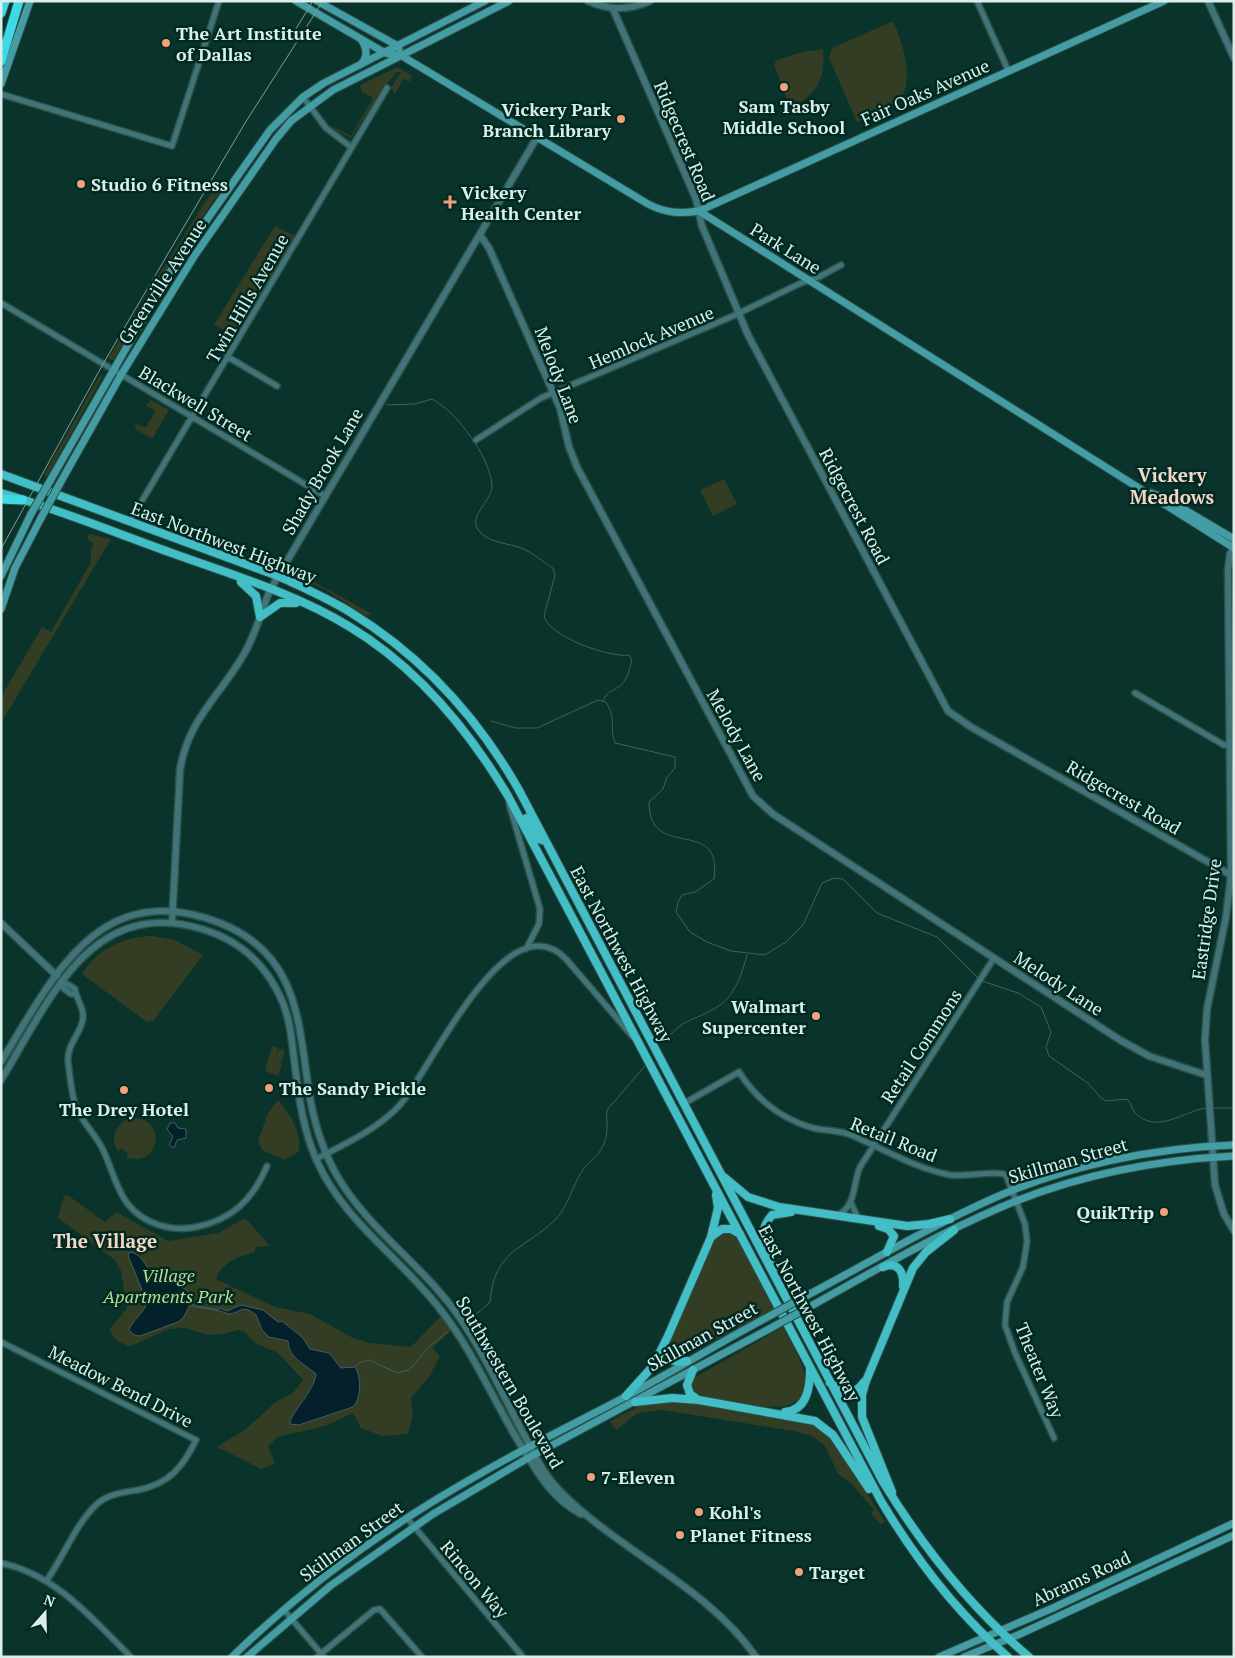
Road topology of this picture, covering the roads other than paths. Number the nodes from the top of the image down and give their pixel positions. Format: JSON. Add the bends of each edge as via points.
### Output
{"nodes":[{"id":1,"x":5,"y":1,"type":"edge"},
{"id":2,"x":20,"y":1,"type":"edge"},
{"id":3,"x":30,"y":1,"type":"edge"},
{"id":4,"x":219,"y":1,"type":"edge"},
{"id":5,"x":296,"y":1,"type":"edge"},
{"id":6,"x":317,"y":1,"type":"edge"},
{"id":7,"x":485,"y":1,"type":"edge"},
{"id":8,"x":509,"y":1,"type":"edge"},
{"id":9,"x":588,"y":1,"type":"edge"},
{"id":10,"x":650,"y":1,"type":"edge"},
{"id":11,"x":977,"y":1,"type":"edge"},
{"id":12,"x":1164,"y":1,"type":"edge"},
{"id":13,"x":1208,"y":1,"type":"edge"},
{"id":14,"x":613,"y":9,"type":"junction"},
{"id":15,"x":1,"y":13,"type":"edge"},
{"id":16,"x":359,"y":37,"type":"junction"},
{"id":17,"x":398,"y":46,"type":"junction"},
{"id":18,"x":385,"y":53,"type":"junction"},
{"id":19,"x":402,"y":56,"type":"junction"},
{"id":20,"x":1234,"y":58,"type":"edge"},
{"id":21,"x":1,"y":61,"type":"edge"},
{"id":22,"x":357,"y":67,"type":"junction"},
{"id":23,"x":1008,"y":70,"type":"junction"},
{"id":24,"x":1,"y":84,"type":"edge"},
{"id":25,"x":387,"y":88,"type":"dead end"},
{"id":26,"x":1,"y":94,"type":"edge"},
{"id":27,"x":304,"y":97,"type":"junction"},
{"id":28,"x":309,"y":106,"type":"junction"},
{"id":29,"x":536,"y":139,"type":"junction"},
{"id":30,"x":351,"y":147,"type":"junction"},
{"id":31,"x":245,"y":165,"type":"junction"},
{"id":32,"x":254,"y":172,"type":"junction"},
{"id":33,"x":699,"y":211,"type":"junction"},
{"id":34,"x":197,"y":232,"type":"junction"},
{"id":35,"x":480,"y":234,"type":"junction"},
{"id":36,"x":206,"y":239,"type":"junction"},
{"id":37,"x":841,"y":265,"type":"dead end"},
{"id":38,"x":168,"y":275,"type":"junction"},
{"id":39,"x":810,"y":280,"type":"junction"},
{"id":40,"x":1,"y":303,"type":"edge"},
{"id":41,"x":160,"y":311,"type":"junction"},
{"id":42,"x":738,"y":314,"type":"junction"},
{"id":43,"x":228,"y":357,"type":"junction"},
{"id":44,"x":112,"y":370,"type":"junction"},
{"id":45,"x":121,"y":375,"type":"junction"},
{"id":46,"x":277,"y":386,"type":"dead end"},
{"id":47,"x":554,"y":393,"type":"junction"},
{"id":48,"x":192,"y":417,"type":"junction"},
{"id":49,"x":476,"y":440,"type":"dead end"},
{"id":50,"x":1,"y":474,"type":"edge"},
{"id":51,"x":1146,"y":491,"type":"junction"},
{"id":52,"x":1,"y":493,"type":"edge"},
{"id":53,"x":325,"y":496,"type":"junction"},
{"id":54,"x":1,"y":499,"type":"edge"},
{"id":55,"x":23,"y":500,"type":"junction"},
{"id":56,"x":130,"y":521,"type":"junction"},
{"id":57,"x":1234,"y":539,"type":"edge"},
{"id":58,"x":1233,"y":548,"type":"edge"},
{"id":59,"x":229,"y":574,"type":"junction"},
{"id":60,"x":1,"y":576,"type":"edge"},
{"id":61,"x":278,"y":576,"type":"junction"},
{"id":62,"x":270,"y":590,"type":"junction"},
{"id":63,"x":300,"y":603,"type":"junction"},
{"id":64,"x":1,"y":609,"type":"edge"},
{"id":65,"x":260,"y":616,"type":"junction"},
{"id":66,"x":369,"y":625,"type":"junction"},
{"id":67,"x":362,"y":635,"type":"junction"},
{"id":68,"x":1135,"y":693,"type":"dead end"},
{"id":69,"x":1230,"y":745,"type":"junction"},
{"id":70,"x":508,"y":796,"type":"junction"},
{"id":71,"x":514,"y":806,"type":"junction"},
{"id":72,"x":545,"y":841,"type":"junction"},
{"id":73,"x":1233,"y":876,"type":"edge"},
{"id":74,"x":173,"y":913,"type":"junction"},
{"id":75,"x":172,"y":922,"type":"junction"},
{"id":76,"x":1,"y":923,"type":"edge"},
{"id":77,"x":526,"y":949,"type":"junction"},
{"id":78,"x":994,"y":958,"type":"junction"},
{"id":79,"x":55,"y":974,"type":"junction"},
{"id":80,"x":62,"y":981,"type":"junction"},
{"id":81,"x":23,"y":1026,"type":"junction"},
{"id":82,"x":31,"y":1032,"type":"junction"},
{"id":83,"x":642,"y":1048,"type":"junction"},
{"id":84,"x":1,"y":1062,"type":"edge"},
{"id":85,"x":1206,"y":1075,"type":"junction"},
{"id":86,"x":1,"y":1080,"type":"edge"},
{"id":87,"x":659,"y":1081,"type":"junction"},
{"id":88,"x":684,"y":1104,"type":"junction"},
{"id":89,"x":1234,"y":1145,"type":"edge"},
{"id":90,"x":872,"y":1146,"type":"junction"},
{"id":91,"x":1212,"y":1146,"type":"junction"},
{"id":92,"x":326,"y":1154,"type":"junction"},
{"id":93,"x":1234,"y":1156,"type":"edge"},
{"id":94,"x":1213,"y":1157,"type":"junction"},
{"id":95,"x":316,"y":1159,"type":"junction"},
{"id":96,"x":1093,"y":1165,"type":"junction"},
{"id":97,"x":267,"y":1166,"type":"dead end"},
{"id":98,"x":1000,"y":1172,"type":"joint"},
{"id":99,"x":720,"y":1174,"type":"junction"},
{"id":100,"x":1096,"y":1176,"type":"junction"},
{"id":101,"x":716,"y":1190,"type":"junction"},
{"id":102,"x":1013,"y":1190,"type":"junction"},
{"id":103,"x":1016,"y":1201,"type":"junction"},
{"id":104,"x":851,"y":1203,"type":"junction"},
{"id":105,"x":832,"y":1215,"type":"junction"},
{"id":106,"x":950,"y":1219,"type":"junction"},
{"id":107,"x":860,"y":1220,"type":"junction"},
{"id":108,"x":954,"y":1230,"type":"junction"},
{"id":109,"x":1234,"y":1231,"type":"edge"},
{"id":110,"x":740,"y":1234,"type":"junction"},
{"id":111,"x":712,"y":1237,"type":"junction"},
{"id":112,"x":887,"y":1252,"type":"junction"},
{"id":113,"x":883,"y":1267,"type":"junction"},
{"id":114,"x":775,"y":1278,"type":"junction"},
{"id":115,"x":903,"y":1288,"type":"junction"},
{"id":116,"x":447,"y":1301,"type":"junction"},
{"id":117,"x":439,"y":1308,"type":"junction"},
{"id":118,"x":668,"y":1336,"type":"junction"},
{"id":119,"x":1,"y":1342,"type":"edge"},
{"id":120,"x":687,"y":1361,"type":"junction"},
{"id":121,"x":486,"y":1364,"type":"junction"},
{"id":122,"x":478,"y":1368,"type":"junction"},
{"id":123,"x":810,"y":1368,"type":"junction"},
{"id":124,"x":693,"y":1370,"type":"junction"},
{"id":125,"x":866,"y":1381,"type":"junction"},
{"id":126,"x":830,"y":1383,"type":"junction"},
{"id":127,"x":626,"y":1396,"type":"junction"},
{"id":128,"x":699,"y":1400,"type":"junction"},
{"id":129,"x":635,"y":1402,"type":"junction"},
{"id":130,"x":772,"y":1411,"type":"junction"},
{"id":131,"x":597,"y":1412,"type":"junction"},
{"id":132,"x":602,"y":1419,"type":"junction"},
{"id":133,"x":1054,"y":1438,"type":"dead end"},
{"id":134,"x":527,"y":1449,"type":"junction"},
{"id":135,"x":531,"y":1457,"type":"junction"},
{"id":136,"x":881,"y":1501,"type":"junction"},
{"id":137,"x":895,"y":1501,"type":"junction"},
{"id":138,"x":906,"y":1517,"type":"junction"},
{"id":139,"x":407,"y":1518,"type":"junction"},
{"id":140,"x":1234,"y":1523,"type":"edge"},
{"id":141,"x":895,"y":1524,"type":"junction"},
{"id":142,"x":413,"y":1527,"type":"junction"},
{"id":143,"x":1234,"y":1535,"type":"edge"},
{"id":144,"x":1172,"y":1551,"type":"junction"},
{"id":145,"x":1177,"y":1561,"type":"junction"},
{"id":146,"x":1,"y":1563,"type":"edge"},
{"id":147,"x":47,"y":1580,"type":"junction"},
{"id":148,"x":1094,"y":1589,"type":"junction"},
{"id":149,"x":1098,"y":1598,"type":"junction"},
{"id":150,"x":284,"y":1610,"type":"junction"},
{"id":151,"x":291,"y":1618,"type":"junction"},
{"id":152,"x":1001,"y":1631,"type":"junction"},
{"id":153,"x":985,"y":1636,"type":"junction"},
{"id":154,"x":1009,"y":1639,"type":"junction"},
{"id":155,"x":994,"y":1644,"type":"junction"},
{"id":156,"x":321,"y":1656,"type":"edge"},
{"id":157,"x":131,"y":1657,"type":"edge"},
{"id":158,"x":232,"y":1657,"type":"edge"},
{"id":159,"x":247,"y":1657,"type":"edge"},
{"id":160,"x":422,"y":1657,"type":"edge"},
{"id":161,"x":523,"y":1657,"type":"edge"},
{"id":162,"x":756,"y":1657,"type":"edge"},
{"id":163,"x":940,"y":1657,"type":"edge"},
{"id":164,"x":964,"y":1657,"type":"edge"},
{"id":165,"x":1008,"y":1657,"type":"edge"},
{"id":166,"x":1029,"y":1657,"type":"edge"}],
"edges":[{"from":1,"to":15,"type":"highway"},
{"from":2,"to":21,"type":"highway"},
{"from":3,"to":24,"type":"main road"},
{"from":4,"to":26,"type":"street","via":[[172,146]]},
{"from":5,"to":16,"type":"main road"},
{"from":6,"to":17,"type":"main road"},
{"from":7,"to":17,"type":"main road","name":"Greenville Avenue"},
{"from":8,"to":19,"type":"main road","name":"Greenville Avenue"},
{"from":9,"to":14,"type":"street"},
{"from":10,"to":14,"type":"street","via":[[630,8]]},
{"from":11,"to":23,"type":"street"},
{"from":12,"to":23,"type":"main road","name":"Fair Oaks Avenue"},
{"from":13,"to":20,"type":"street"},
{"from":14,"to":33,"type":"street","name":"Ridgecrest Road"},
{"from":16,"to":18,"type":"main road"},
{"from":16,"to":22,"type":"main road","via":[[367,55]]},
{"from":17,"to":18,"type":"main road","name":"Greenville Avenue"},
{"from":17,"to":19,"type":"main road"},
{"from":18,"to":19,"type":"main road"},
{"from":18,"to":22,"type":"main road","name":"Greenville Avenue"},
{"from":19,"to":28,"type":"main road","name":"Greenville Avenue","via":[[333,90]]},
{"from":19,"to":29,"type":"main road"},
{"from":22,"to":27,"type":"main road","name":"Greenville Avenue"},
{"from":23,"to":33,"type":"main road","name":"Fair Oaks Avenue"},
{"from":25,"to":30,"type":"street","name":"Twin Hills Avenue"},
{"from":27,"to":28,"type":"street"},
{"from":27,"to":31,"type":"main road","name":"Greenville Avenue","via":[[270,130]]},
{"from":28,"to":30,"type":"street","via":[[326,128]]},
{"from":28,"to":32,"type":"main road","name":"Greenville Avenue","via":[[282,131]]},
{"from":29,"to":33,"type":"main road","via":[[652,207],[676,213]]},
{"from":29,"to":35,"type":"street","name":"Shady Brook Lane"},
{"from":30,"to":43,"type":"street","name":"Twin Hills Avenue"},
{"from":31,"to":32,"type":"main road"},
{"from":31,"to":34,"type":"main road","name":"Greenville Avenue"},
{"from":32,"to":36,"type":"main road","name":"Greenville Avenue"},
{"from":33,"to":39,"type":"main road","name":"Park Lane"},
{"from":33,"to":42,"type":"street","name":"Ridgecrest Road","via":[[702,226]]},
{"from":34,"to":36,"type":"main road"},
{"from":34,"to":38,"type":"main road","name":"Greenville Avenue"},
{"from":35,"to":47,"type":"street","name":"Melody Lane"},
{"from":35,"to":53,"type":"street","name":"Shady Brook Lane"},
{"from":36,"to":41,"type":"main road","name":"Greenville Avenue"},
{"from":37,"to":39,"type":"street","name":"Hemlock Avenue"},
{"from":38,"to":41,"type":"main road","via":[[171,280],[159,300]]},
{"from":38,"to":44,"type":"main road","name":"Greenville Avenue"},
{"from":39,"to":42,"type":"street","name":"Hemlock Avenue"},
{"from":39,"to":51,"type":"main road","name":"Park Lane","via":[[1099,465]]},
{"from":40,"to":44,"type":"street","name":"Blackwell Street"},
{"from":41,"to":45,"type":"main road","name":"Greenville Avenue"},
{"from":42,"to":47,"type":"street","name":"Hemlock Avenue"},
{"from":42,"to":73,"type":"street","name":"Ridgecrest Road","via":[[948,711]]},
{"from":43,"to":46,"type":"street"},
{"from":43,"to":48,"type":"street","name":"Twin Hills Avenue"},
{"from":44,"to":45,"type":"street","name":"Blackwell Street"},
{"from":44,"to":60,"type":"main road","name":"Greenville Avenue","bridge":true},
{"from":45,"to":48,"type":"street","name":"Blackwell Street"},
{"from":45,"to":64,"type":"main road","name":"Greenville Avenue","bridge":true,"via":[[40,518]]},
{"from":47,"to":49,"type":"street","name":"Hemlock Avenue","via":[[519,411]]},
{"from":47,"to":78,"type":"street","name":"Melody Lane","via":[[580,474],[753,796],[773,814]]},
{"from":48,"to":53,"type":"street","name":"Blackwell Street"},
{"from":48,"to":56,"type":"street","name":"Twin Hills Avenue"},
{"from":50,"to":56,"type":"main road","name":"East Northwest Highway"},
{"from":51,"to":57,"type":"main road","name":"Park Lane","via":[[1166,498]]},
{"from":51,"to":58,"type":"main road","name":"Park Lane"},
{"from":52,"to":55,"type":"main road","name":"East Northwest Highway"},
{"from":53,"to":61,"type":"street","name":"Shady Brook Lane"},
{"from":54,"to":55,"type":"highway"},
{"from":55,"to":59,"type":"main road","name":"East Northwest Highway"},
{"from":56,"to":61,"type":"main road","name":"East Northwest Highway"},
{"from":58,"to":69,"type":"street","name":"Eastridge Drive","via":[[1228,570]]},
{"from":59,"to":62,"type":"main road","name":"East Northwest Highway"},
{"from":59,"to":65,"type":"main road","via":[[251,589],[258,602]]},
{"from":61,"to":62,"type":"street","name":"Shady Brook Lane"},
{"from":61,"to":66,"type":"main road","name":"East Northwest Highway","via":[[331,601]]},
{"from":62,"to":63,"type":"main road","name":"East Northwest Highway"},
{"from":62,"to":65,"type":"street","name":"Shady Brook Lane"},
{"from":63,"to":65,"type":"main road","via":[[280,603]]},
{"from":63,"to":67,"type":"main road","name":"East Northwest Highway"},
{"from":65,"to":74,"type":"street","name":"Shady Brook Lane","via":[[243,656],[198,718],[184,749],[180,770]]},
{"from":66,"to":67,"type":"main road"},
{"from":66,"to":72,"type":"main road","name":"East Northwest Highway","via":[[431,675],[468,716],[512,779]]},
{"from":67,"to":70,"type":"main road","name":"East Northwest Highway","via":[[406,667],[447,709],[477,747]]},
{"from":68,"to":69,"type":"street","via":[[1224,745]]},
{"from":69,"to":73,"type":"street","name":"Eastridge Drive"},
{"from":70,"to":71,"type":"main road","name":"East Northwest Highway"},
{"from":70,"to":77,"type":"street","via":[[540,909],[539,924]]},
{"from":71,"to":72,"type":"main road","via":[[538,838]]},
{"from":71,"to":83,"type":"main road","name":"East Northwest Highway"},
{"from":72,"to":88,"type":"main road","name":"East Northwest Highway"},
{"from":73,"to":85,"type":"street","name":"Eastridge Drive","via":[[1207,1009]]},
{"from":74,"to":75,"type":"street","name":"Shady Brook Lane"},
{"from":74,"to":79,"type":"street","name":"Southwestern Boulevard","via":[[141,915],[106,926],[90,936]]},
{"from":74,"to":92,"type":"street","name":"Southwestern Boulevard","via":[[204,918],[235,930],[262,949],[282,974],[294,997],[313,1114]]},
{"from":75,"to":80,"type":"street","name":"Southwestern Boulevard","via":[[137,926],[101,940],[78,960]]},
{"from":75,"to":95,"type":"street","name":"Southwestern Boulevard","via":[[208,930],[236,943],[271,979],[290,1024],[301,1112]]},
{"from":76,"to":79,"type":"street"},
{"from":77,"to":83,"type":"street","via":[[545,945],[561,953]]},
{"from":77,"to":92,"type":"street","via":[[506,960],[475,991],[397,1108],[366,1133]]},
{"from":78,"to":85,"type":"street","name":"Melody Lane","via":[[1134,1048]]},
{"from":78,"to":90,"type":"street","name":"Retail Commons"},
{"from":79,"to":80,"type":"street"},
{"from":79,"to":81,"type":"street","name":"Southwestern Boulevard"},
{"from":80,"to":82,"type":"street","name":"Southwestern Boulevard"},
{"from":80,"to":97,"type":"street","via":[[75,989],[83,1018],[68,1052],[74,1099],[120,1190],[135,1210],[148,1220],[172,1228],[208,1224],[231,1215],[247,1201]]},
{"from":81,"to":82,"type":"street"},
{"from":81,"to":84,"type":"street","name":"Southwestern Boulevard"},
{"from":82,"to":86,"type":"street","name":"Southwestern Boulevard"},
{"from":83,"to":87,"type":"main road","name":"East Northwest Highway"},
{"from":85,"to":91,"type":"street","name":"Eastridge Drive"},
{"from":87,"to":88,"type":"main road","via":[[666,1085],[675,1102]]},
{"from":87,"to":101,"type":"main road","name":"East Northwest Highway"},
{"from":88,"to":90,"type":"street","name":"Retail Road","via":[[739,1072],[756,1096],[788,1119],[848,1134]]},
{"from":88,"to":99,"type":"main road","name":"East Northwest Highway"},
{"from":89,"to":91,"type":"main road","name":"Skillman Street"},
{"from":90,"to":98,"type":"street","name":"Retail Road","via":[[922,1168],[950,1174],[974,1176]]},
{"from":90,"to":104,"type":"street","name":"Retail Commons","via":[[856,1176]]},
{"from":91,"to":94,"type":"street","name":"Eastridge Drive"},
{"from":91,"to":96,"type":"main road","name":"Skillman Street","via":[[1144,1154]]},
{"from":92,"to":95,"type":"street"},
{"from":92,"to":116,"type":"street","name":"Southwestern Boulevard","via":[[364,1212]]},
{"from":93,"to":94,"type":"main road","name":"Skillman Street"},
{"from":94,"to":100,"type":"main road","name":"Skillman Street","via":[[1160,1162]]},
{"from":94,"to":109,"type":"street","name":"Eastridge Drive","via":[[1217,1196]]},
{"from":95,"to":117,"type":"street","name":"Southwestern Boulevard","via":[[337,1196],[360,1225]]},
{"from":96,"to":100,"type":"main road"},
{"from":96,"to":102,"type":"main road","name":"Skillman Street"},
{"from":98,"to":102,"type":"street","name":"Theater Way","via":[[1009,1178]]},
{"from":99,"to":105,"type":"main road","via":[[748,1198]]},
{"from":99,"to":114,"type":"main road","name":"East Northwest Highway"},
{"from":100,"to":103,"type":"main road","name":"Skillman Street"},
{"from":101,"to":110,"type":"main road","name":"East Northwest Highway"},
{"from":101,"to":111,"type":"main road","via":[[718,1208]]},
{"from":102,"to":103,"type":"street","name":"Theater Way"},
{"from":102,"to":106,"type":"main road","name":"Skillman Street"},
{"from":103,"to":108,"type":"main road","name":"Skillman Street"},
{"from":103,"to":133,"type":"street","name":"Theater Way","via":[[1025,1224],[1027,1253],[1007,1302],[1005,1325]]},
{"from":104,"to":105,"type":"street","via":[[844,1211]]},
{"from":104,"to":107,"type":"street"},
{"from":105,"to":107,"type":"main road"},
{"from":106,"to":107,"type":"main road","via":[[907,1226]]},
{"from":106,"to":112,"type":"main road","name":"Skillman Street"},
{"from":108,"to":113,"type":"main road","name":"Skillman Street"},
{"from":108,"to":115,"type":"main road","via":[[923,1255]]},
{"from":110,"to":111,"type":"main road","via":[[722,1229]]},
{"from":110,"to":123,"type":"main road","name":"East Northwest Highway"},
{"from":111,"to":118,"type":"main road"},
{"from":112,"to":114,"type":"main road","via":[[894,1238],[888,1229],[786,1211],[772,1215],[762,1237]]},
{"from":112,"to":120,"type":"main road","name":"Skillman Street","bridge":true},
{"from":113,"to":115,"type":"main road","via":[[892,1265],[900,1269],[904,1278]]},
{"from":113,"to":124,"type":"main road","name":"Skillman Street","bridge":true},
{"from":114,"to":126,"type":"main road","name":"East Northwest Highway"},
{"from":115,"to":125,"type":"main road"},
{"from":116,"to":117,"type":"street"},
{"from":116,"to":121,"type":"street","name":"Southwestern Boulevard"},
{"from":117,"to":122,"type":"street","name":"Southwestern Boulevard"},
{"from":118,"to":120,"type":"main road","via":[[664,1347],[667,1357],[675,1362]]},
{"from":118,"to":127,"type":"main road","via":[[653,1366]]},
{"from":119,"to":147,"type":"street","name":"Meadow Bend Drive","via":[[196,1440],[173,1476],[154,1486],[119,1493],[98,1504]]},
{"from":120,"to":127,"type":"main road","name":"Skillman Street"},
{"from":121,"to":122,"type":"street"},
{"from":121,"to":134,"type":"street","name":"Southwestern Boulevard"},
{"from":122,"to":134,"type":"street","name":"Southwestern Boulevard"},
{"from":123,"to":130,"type":"main road","via":[[810,1386],[802,1403],[790,1411]]},
{"from":123,"to":136,"type":"main road","name":"East Northwest Highway"},
{"from":124,"to":128,"type":"main road","via":[[688,1392]]},
{"from":124,"to":129,"type":"main road","name":"Skillman Street"},
{"from":125,"to":126,"type":"main road","via":[[852,1392],[843,1392]]},
{"from":125,"to":137,"type":"main road","via":[[862,1417]]},
{"from":126,"to":137,"type":"main road","name":"East Northwest Highway"},
{"from":127,"to":131,"type":"main road","name":"Skillman Street"},
{"from":128,"to":129,"type":"main road","via":[[672,1398]]},
{"from":128,"to":130,"type":"main road"},
{"from":129,"to":132,"type":"main road","name":"Skillman Street"},
{"from":130,"to":136,"type":"main road","via":[[804,1418],[825,1427],[870,1491]]},
{"from":131,"to":132,"type":"main road"},
{"from":131,"to":134,"type":"main road","name":"Skillman Street"},
{"from":132,"to":135,"type":"main road","name":"Skillman Street"},
{"from":134,"to":135,"type":"street","name":"Southwestern Boulevard"},
{"from":134,"to":139,"type":"main road","name":"Skillman Street"},
{"from":135,"to":142,"type":"main road","name":"Skillman Street"},
{"from":135,"to":162,"type":"street","name":"Southwestern Boulevard","via":[[554,1495],[715,1612]]},
{"from":136,"to":141,"type":"main road","name":"East Northwest Highway"},
{"from":137,"to":138,"type":"main road","name":"East Northwest Highway"},
{"from":138,"to":141,"type":"main road"},
{"from":138,"to":152,"type":"main road","name":"East Northwest Highway","via":[[936,1559]]},
{"from":139,"to":142,"type":"street","name":"Rincon Way"},
{"from":139,"to":150,"type":"main road","name":"Skillman Street"},
{"from":140,"to":144,"type":"main road","name":"Abrams Road"},
{"from":141,"to":153,"type":"main road","name":"East Northwest Highway","via":[[938,1584]]},
{"from":142,"to":151,"type":"main road","name":"Skillman Street"},
{"from":142,"to":161,"type":"street","name":"Rincon Way"},
{"from":143,"to":145,"type":"main road","name":"Abrams Road"},
{"from":144,"to":145,"type":"main road"},
{"from":144,"to":148,"type":"main road","name":"Abrams Road"},
{"from":145,"to":149,"type":"main road","name":"Abrams Road"},
{"from":146,"to":147,"type":"street"},
{"from":147,"to":157,"type":"street"},
{"from":148,"to":149,"type":"main road"},
{"from":148,"to":152,"type":"main road","name":"Abrams Road"},
{"from":149,"to":154,"type":"main road","name":"Abrams Road"},
{"from":150,"to":151,"type":"street"},
{"from":150,"to":158,"type":"main road","name":"Skillman Street"},
{"from":151,"to":156,"type":"street"},
{"from":151,"to":159,"type":"main road","name":"Skillman Street"},
{"from":152,"to":153,"type":"main road","name":"Abrams Road"},
{"from":152,"to":154,"type":"main road","name":"East Northwest Highway"},
{"from":153,"to":155,"type":"main road","name":"East Northwest Highway"},
{"from":153,"to":163,"type":"main road","name":"Abrams Road"},
{"from":154,"to":155,"type":"main road","name":"Abrams Road"},
{"from":154,"to":166,"type":"main road","name":"East Northwest Highway"},
{"from":155,"to":164,"type":"main road","name":"Abrams Road"},
{"from":155,"to":165,"type":"main road","name":"East Northwest Highway"},
{"from":156,"to":160,"type":"street","via":[[374,1610],[380,1609]]}]}
